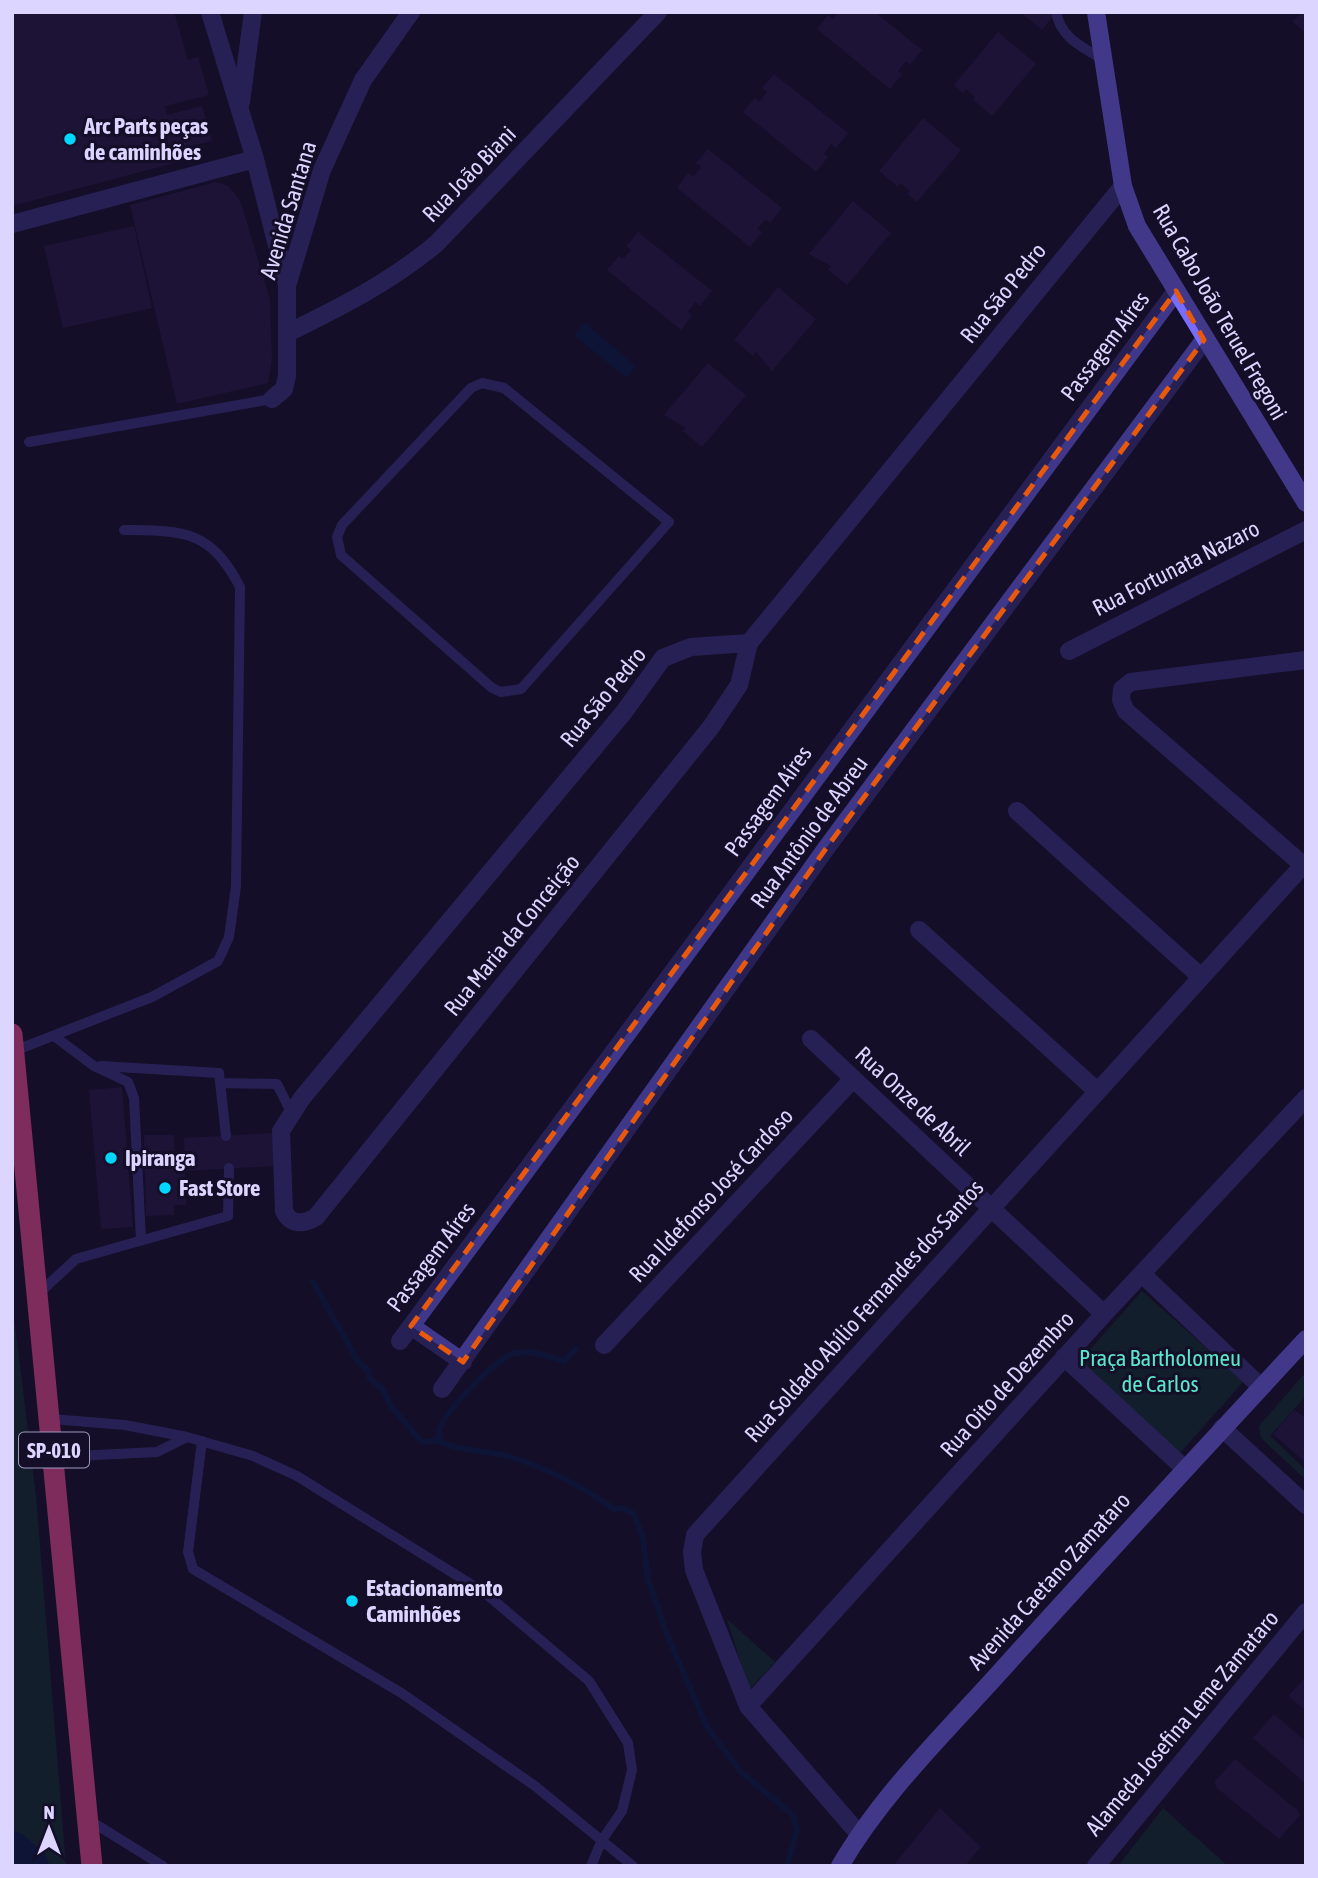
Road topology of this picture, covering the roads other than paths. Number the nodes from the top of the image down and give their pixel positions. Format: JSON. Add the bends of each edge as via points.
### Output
{"nodes":[{"id":1,"x":210,"y":12,"type":"edge"},
{"id":2,"x":253,"y":12,"type":"edge"},
{"id":3,"x":411,"y":12,"type":"edge"},
{"id":4,"x":658,"y":12,"type":"edge"},
{"id":5,"x":1056,"y":12,"type":"edge"},
{"id":6,"x":1097,"y":12,"type":"edge"},
{"id":7,"x":1104,"y":60,"type":"junction"},
{"id":8,"x":240,"y":107,"type":"junction"},
{"id":9,"x":255,"y":159,"type":"junction"},
{"id":10,"x":1123,"y":186,"type":"junction"},
{"id":11,"x":12,"y":223,"type":"edge"},
{"id":12,"x":287,"y":286,"type":"junction"},
{"id":13,"x":1176,"y":291,"type":"junction"},
{"id":14,"x":288,"y":333,"type":"junction"},
{"id":15,"x":1205,"y":340,"type":"junction"},
{"id":16,"x":471,"y":388,"type":"joint"},
{"id":17,"x":272,"y":399,"type":"joint"},
{"id":18,"x":29,"y":442,"type":"dead end"},
{"id":19,"x":1306,"y":503,"type":"edge"},
{"id":20,"x":124,"y":530,"type":"dead end"},
{"id":21,"x":1306,"y":530,"type":"edge"},
{"id":22,"x":749,"y":643,"type":"junction"},
{"id":23,"x":1069,"y":651,"type":"dead end"},
{"id":24,"x":1306,"y":660,"type":"edge"},
{"id":25,"x":1017,"y":811,"type":"dead end"},
{"id":26,"x":1304,"y":863,"type":"edge"},
{"id":27,"x":919,"y":930,"type":"dead end"},
{"id":28,"x":1201,"y":977,"type":"junction"},
{"id":29,"x":54,"y":1036,"type":"junction"},
{"id":30,"x":811,"y":1039,"type":"dead end"},
{"id":31,"x":13,"y":1042,"type":"edge"},
{"id":32,"x":94,"y":1066,"type":"junction"},
{"id":33,"x":853,"y":1079,"type":"junction"},
{"id":34,"x":220,"y":1083,"type":"junction"},
{"id":35,"x":1097,"y":1091,"type":"junction"},
{"id":36,"x":1306,"y":1098,"type":"edge"},
{"id":37,"x":291,"y":1112,"type":"junction"},
{"id":38,"x":226,"y":1136,"type":"dead end"},
{"id":39,"x":229,"y":1168,"type":"dead end"},
{"id":40,"x":991,"y":1208,"type":"junction"},
{"id":41,"x":284,"y":1211,"type":"joint"},
{"id":42,"x":141,"y":1240,"type":"junction"},
{"id":43,"x":1143,"y":1275,"type":"junction"},
{"id":44,"x":37,"y":1295,"type":"junction"},
{"id":45,"x":1104,"y":1314,"type":"junction"},
{"id":46,"x":411,"y":1326,"type":"junction"},
{"id":47,"x":1306,"y":1339,"type":"edge"},
{"id":48,"x":400,"y":1341,"type":"dead end"},
{"id":49,"x":604,"y":1345,"type":"dead end"},
{"id":50,"x":1064,"y":1357,"type":"junction"},
{"id":51,"x":463,"y":1362,"type":"junction"},
{"id":52,"x":1261,"y":1387,"type":"junction"},
{"id":53,"x":442,"y":1389,"type":"dead end"},
{"id":54,"x":51,"y":1419,"type":"junction"},
{"id":55,"x":1222,"y":1428,"type":"junction"},
{"id":56,"x":187,"y":1437,"type":"junction"},
{"id":57,"x":202,"y":1441,"type":"junction"},
{"id":58,"x":55,"y":1457,"type":"junction"},
{"id":59,"x":1184,"y":1468,"type":"junction"},
{"id":60,"x":1306,"y":1505,"type":"edge"},
{"id":61,"x":1306,"y":1612,"type":"edge"},
{"id":62,"x":748,"y":1706,"type":"junction"},
{"id":63,"x":88,"y":1820,"type":"junction"},
{"id":64,"x":859,"y":1834,"type":"junction"},
{"id":65,"x":602,"y":1840,"type":"junction"},
{"id":66,"x":92,"y":1866,"type":"edge"},
{"id":67,"x":163,"y":1866,"type":"edge"},
{"id":68,"x":591,"y":1866,"type":"edge"},
{"id":69,"x":634,"y":1866,"type":"edge"},
{"id":70,"x":840,"y":1866,"type":"edge"},
{"id":71,"x":1096,"y":1866,"type":"edge"}],
"edges":[{"from":1,"to":8,"type":"street"},
{"from":2,"to":8,"type":"street"},
{"from":3,"to":12,"type":"street","name":"Avenida Santana","via":[[363,80],[340,126]]},
{"from":4,"to":14,"type":"street","name":"Rua João Biani","via":[[436,244],[371,292]]},
{"from":5,"to":7,"type":"lane","via":[[1067,37]]},
{"from":6,"to":7,"type":"main road","name":"Rua Cabo João Teruel Fregoni"},
{"from":7,"to":10,"type":"main road","name":"Rua Cabo João Teruel Fregoni"},
{"from":8,"to":9,"type":"street"},
{"from":9,"to":11,"type":"street"},
{"from":9,"to":12,"type":"street"},
{"from":10,"to":13,"type":"main road","name":"Rua Cabo João Teruel Fregoni","via":[[1137,226]]},
{"from":10,"to":22,"type":"street","name":"Rua São Pedro"},
{"from":12,"to":14,"type":"street","name":"Avenida Santana"},
{"from":13,"to":15,"type":"main road","name":"Rua Cabo João Teruel Fregoni"},
{"from":13,"to":46,"type":"street","name":"Passagem Aíres"},
{"from":14,"to":17,"type":"street","name":"Avenida Santana","via":[[284,389]]},
{"from":15,"to":19,"type":"main road","name":"Rua Cabo João Teruel Fregoni"},
{"from":15,"to":51,"type":"street","name":"Rua Antônio de Abreu","via":[[827,847]]},
{"from":16,"to":16,"type":"lane","via":[[482,383],[504,388],[669,522],[521,689],[512,692],[492,688],[337,547],[342,525]]},
{"from":17,"to":18,"type":"lane","name":"Avenida Santana"},
{"from":20,"to":29,"type":"lane","via":[[183,531],[218,553],[240,587],[236,886],[229,937],[218,961],[152,997]]},
{"from":21,"to":23,"type":"street","name":"Rua Fortunata Nazaro"},
{"from":22,"to":37,"type":"street","name":"Rua São Pedro","via":[[691,647],[663,658],[624,712]]},
{"from":22,"to":41,"type":"street","name":"Rua Maria da Conceição","via":[[739,685],[711,727],[316,1217],[306,1223],[295,1222]]},
{"from":24,"to":26,"type":"street","via":[[1132,682],[1122,689],[1121,700],[1126,711]]},
{"from":25,"to":28,"type":"street"},
{"from":26,"to":28,"type":"street","name":"Rua Soldado Abílio Fernandes dos Santos"},
{"from":27,"to":35,"type":"street"},
{"from":28,"to":35,"type":"street","name":"Rua Soldado Abílio Fernandes dos Santos"},
{"from":29,"to":31,"type":"lane"},
{"from":29,"to":32,"type":"lane"},
{"from":30,"to":33,"type":"street","name":"Rua Onze de Abril"},
{"from":31,"to":44,"type":"highway","number":"SP-010"},
{"from":32,"to":34,"type":"lane","via":[[219,1073]]},
{"from":32,"to":42,"type":"lane","via":[[128,1082],[134,1098]]},
{"from":33,"to":40,"type":"street","name":"Rua Onze de Abril"},
{"from":33,"to":49,"type":"street","name":"Rua Ildefonso José Cardoso"},
{"from":34,"to":37,"type":"lane","via":[[277,1084]]},
{"from":34,"to":38,"type":"lane"},
{"from":35,"to":40,"type":"street","name":"Rua Soldado Abílio Fernandes dos Santos"},
{"from":36,"to":43,"type":"street","name":"Rua Oito de Dezembro"},
{"from":37,"to":41,"type":"street","name":"Rua São Pedro","via":[[281,1131]]},
{"from":39,"to":42,"type":"lane","via":[[228,1216]]},
{"from":40,"to":45,"type":"street","name":"Rua Onze de Abril"},
{"from":40,"to":62,"type":"street","name":"Rua Soldado Abílio Fernandes dos Santos","via":[[695,1535],[694,1570]]},
{"from":42,"to":44,"type":"lane","via":[[76,1259]]},
{"from":43,"to":45,"type":"street","name":"Rua Oito de Dezembro"},
{"from":43,"to":52,"type":"street"},
{"from":44,"to":54,"type":"highway","number":"SP-010"},
{"from":45,"to":50,"type":"street","name":"Rua Oito de Dezembro"},
{"from":46,"to":48,"type":"street","name":"Passagem Aíres"},
{"from":46,"to":51,"type":"street"},
{"from":47,"to":52,"type":"main road","name":"Avenida Caetano Zamataro"},
{"from":50,"to":59,"type":"street"},
{"from":50,"to":62,"type":"street","name":"Rua Oito de Dezembro"},
{"from":51,"to":53,"type":"street","name":"Rua Antônio de Abreu"},
{"from":52,"to":55,"type":"main road","name":"Avenida Caetano Zamataro"},
{"from":54,"to":56,"type":"lane","via":[[125,1425]]},
{"from":54,"to":58,"type":"highway","number":"SP-010"},
{"from":55,"to":59,"type":"main road","name":"Avenida Caetano Zamataro"},
{"from":55,"to":60,"type":"street"},
{"from":56,"to":57,"type":"lane"},
{"from":56,"to":58,"type":"lane","via":[[157,1452]]},
{"from":57,"to":65,"type":"lane","via":[[188,1552],[193,1569],[403,1694],[535,1786]]},
{"from":57,"to":65,"type":"lane","via":[[253,1456],[309,1483],[485,1593],[589,1681],[628,1742],[632,1770],[622,1811]]},
{"from":58,"to":63,"type":"highway","number":"SP-010"},
{"from":59,"to":64,"type":"main road","name":"Avenida Caetano Zamataro"},
{"from":61,"to":71,"type":"street","name":"Alameda Josefina Leme Zamataro","via":[[1167,1791]]},
{"from":62,"to":64,"type":"street","name":"Rua Soldado Abílio Fernandes dos Santos"},
{"from":63,"to":66,"type":"highway","number":"SP-010"},
{"from":63,"to":67,"type":"lane"},
{"from":64,"to":70,"type":"main road","name":"Avenida Caetano Zamataro"},
{"from":65,"to":68,"type":"lane"},
{"from":65,"to":69,"type":"lane"}]}
